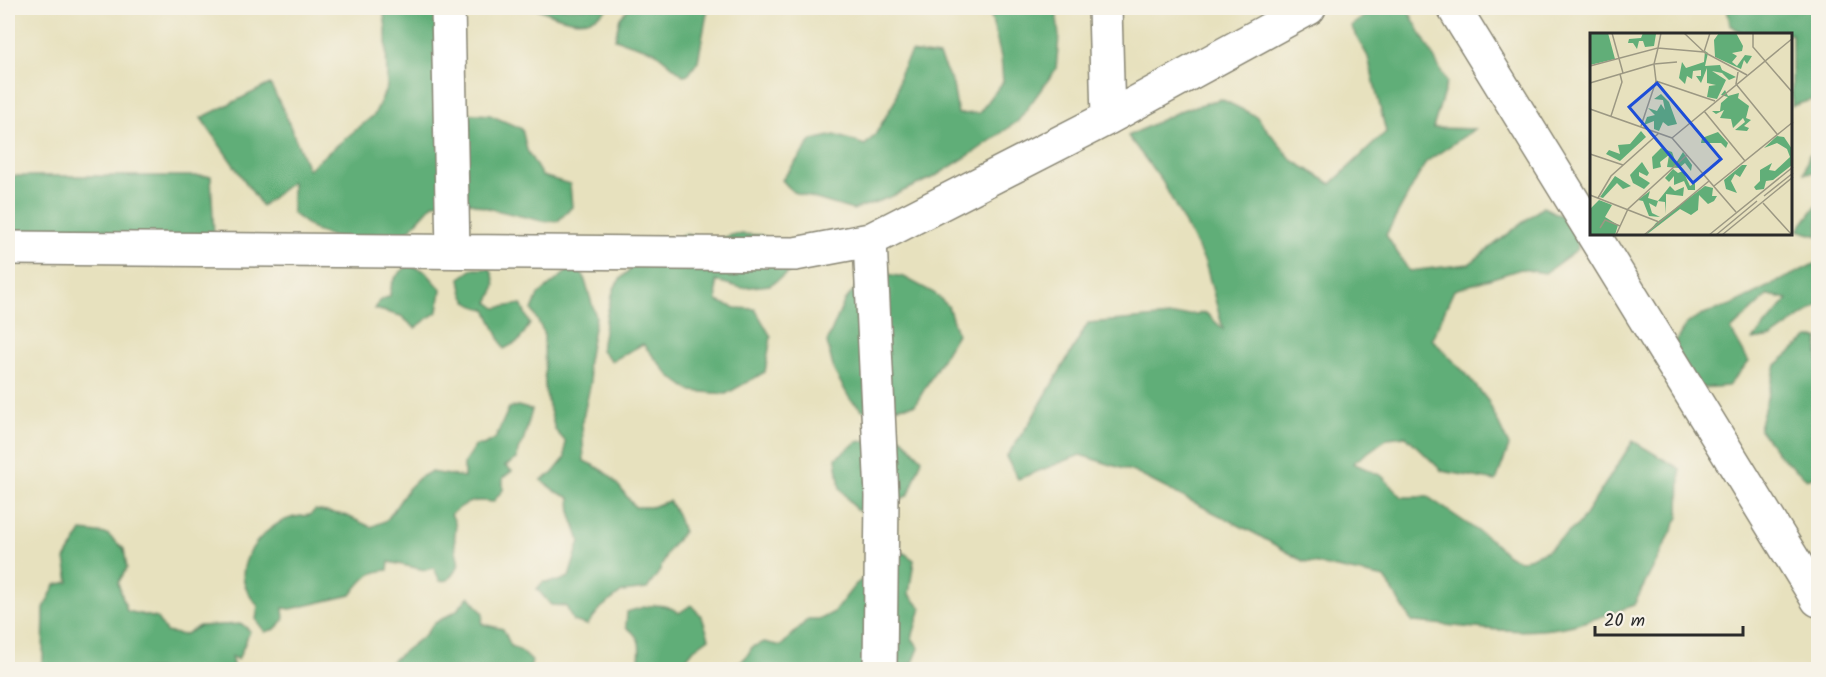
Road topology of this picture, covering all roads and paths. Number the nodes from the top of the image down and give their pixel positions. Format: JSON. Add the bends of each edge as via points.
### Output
{"nodes":[{"id":1,"x":448,"y":8,"type":"edge"},
{"id":2,"x":1105,"y":8,"type":"edge"},
{"id":3,"x":1309,"y":8,"type":"edge"},
{"id":4,"x":1454,"y":8,"type":"edge"},
{"id":5,"x":1108,"y":118,"type":"junction"},
{"id":6,"x":1590,"y":228,"type":"edge"},
{"id":7,"x":1595,"y":236,"type":"edge"},
{"id":8,"x":870,"y":240,"type":"junction"},
{"id":9,"x":8,"y":248,"type":"edge"},
{"id":10,"x":453,"y":251,"type":"junction"},
{"id":11,"x":1818,"y":600,"type":"edge"},
{"id":12,"x":879,"y":669,"type":"edge"}],
"edges":[{"from":1,"to":10,"type":"street"},
{"from":2,"to":5,"type":"street"},
{"from":3,"to":5,"type":"street"},
{"from":4,"to":6,"type":"street"},
{"from":5,"to":8,"type":"street"},
{"from":7,"to":11,"type":"street"},
{"from":8,"to":10,"type":"street","via":[[795,254]]},
{"from":8,"to":12,"type":"street","via":[[882,496]]},
{"from":9,"to":10,"type":"street"}]}
